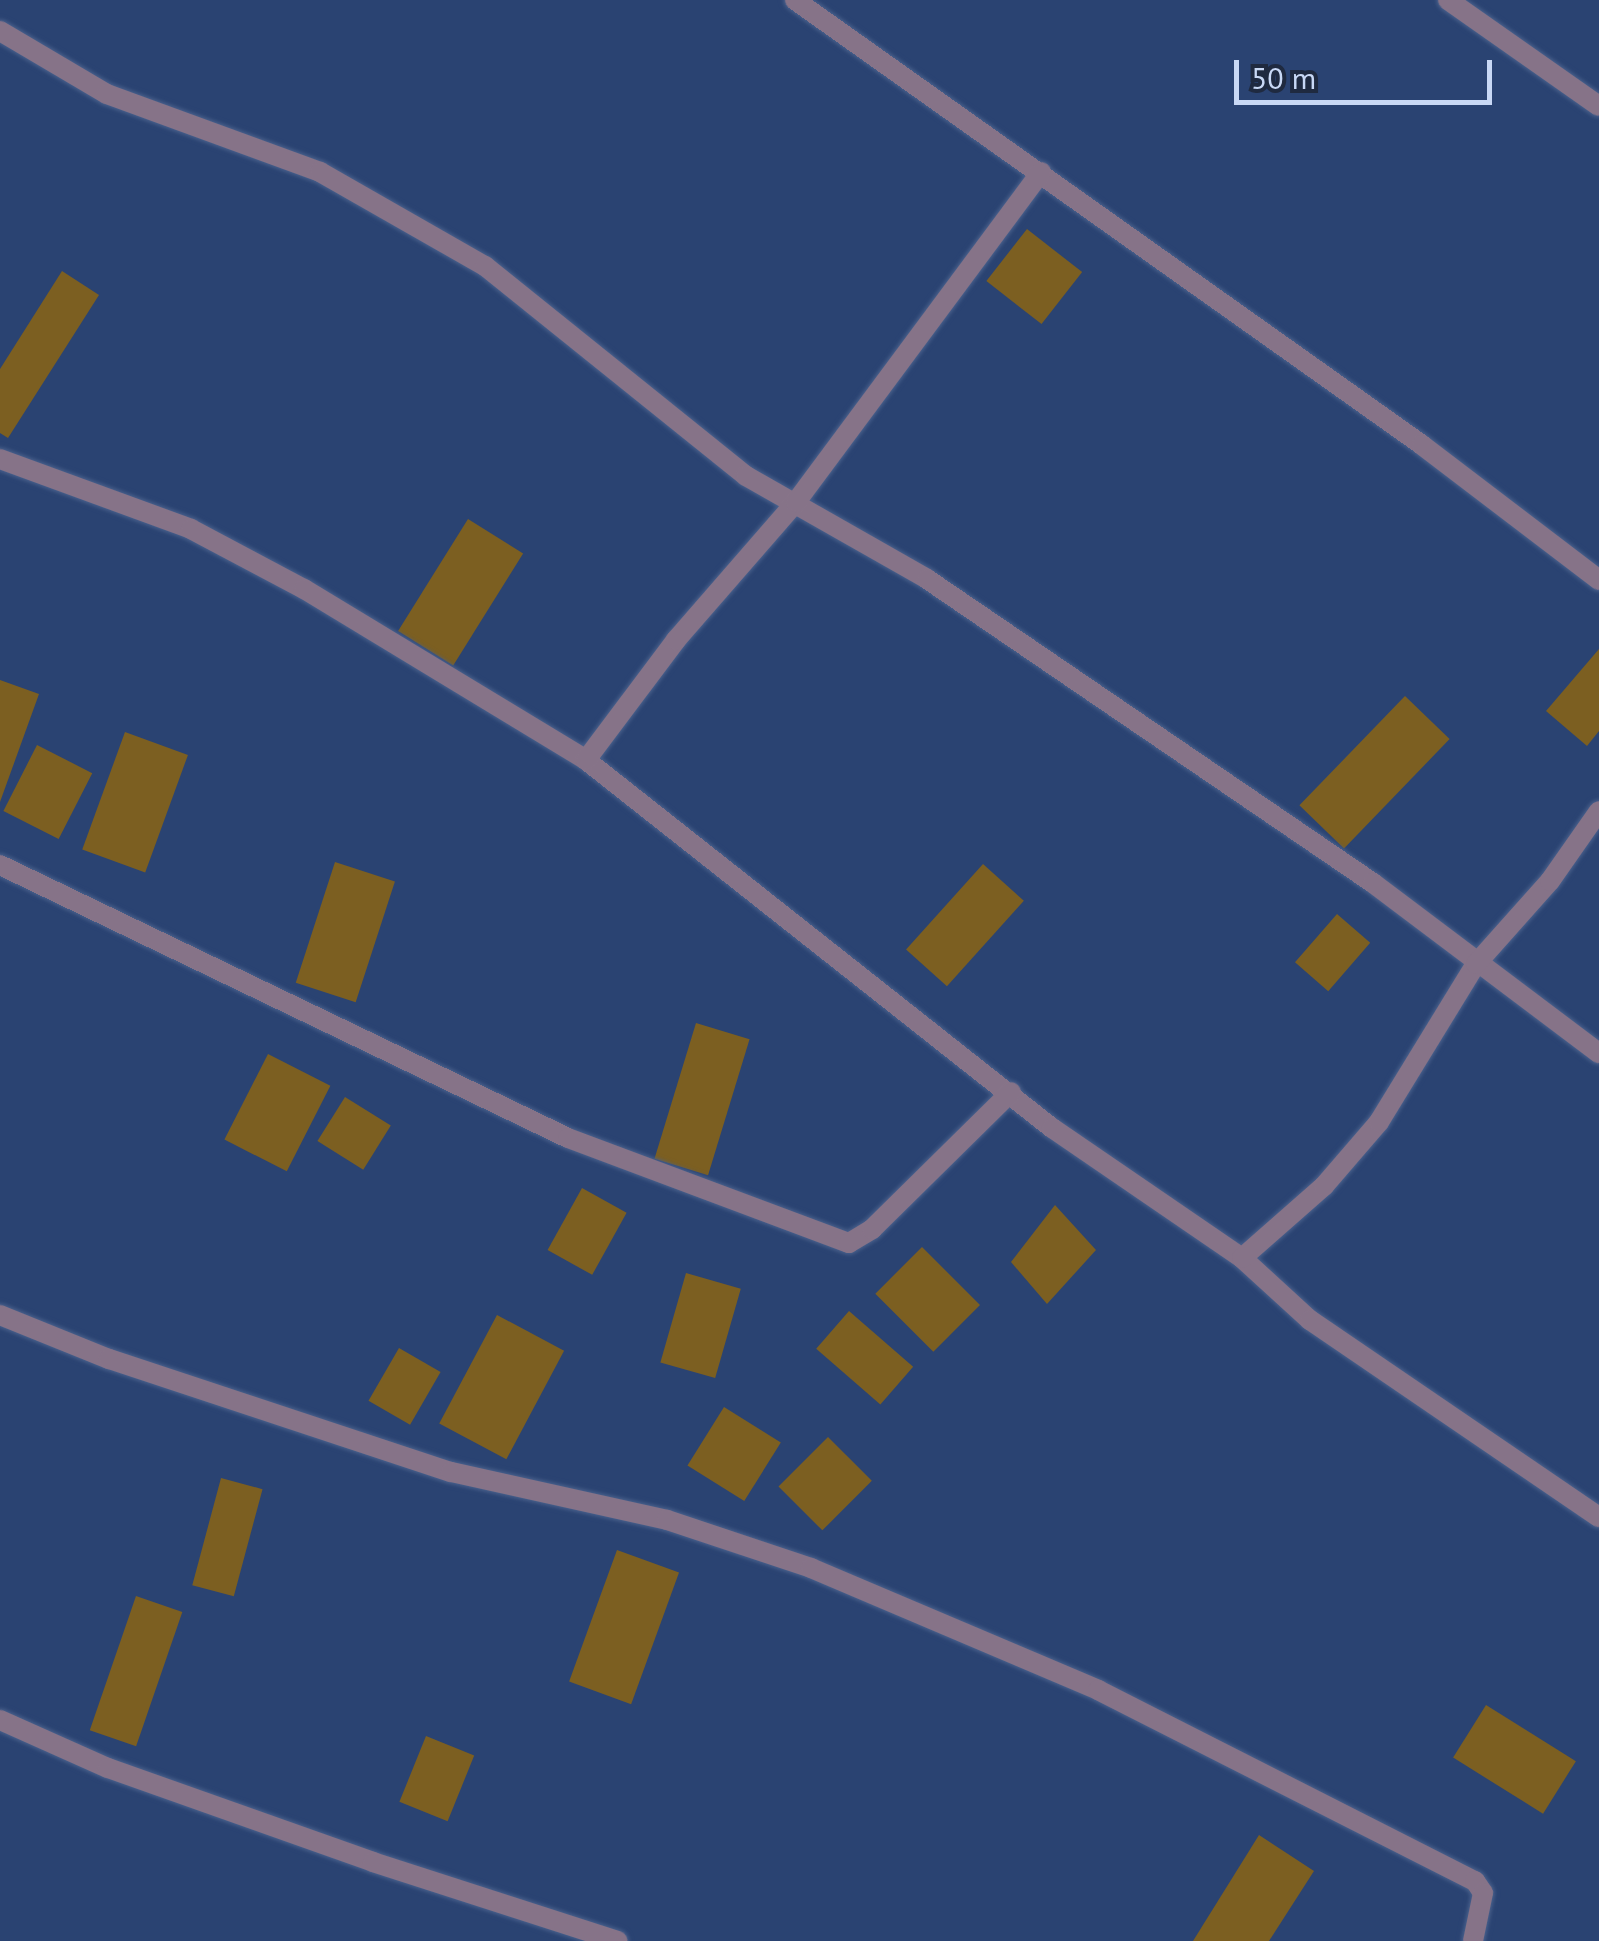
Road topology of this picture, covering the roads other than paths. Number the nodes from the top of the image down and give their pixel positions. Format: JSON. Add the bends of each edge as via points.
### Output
{"nodes":[{"id":1,"x":795,"y":0,"type":"edge"},
{"id":2,"x":1448,"y":0,"type":"edge"},
{"id":3,"x":0,"y":31,"type":"edge"},
{"id":4,"x":1599,"y":106,"type":"edge"},
{"id":5,"x":1040,"y":172,"type":"junction"},
{"id":6,"x":0,"y":459,"type":"edge"},
{"id":7,"x":796,"y":502,"type":"junction"},
{"id":8,"x":1599,"y":580,"type":"edge"},
{"id":9,"x":586,"y":760,"type":"junction"},
{"id":10,"x":1599,"y":811,"type":"edge"},
{"id":11,"x":0,"y":865,"type":"edge"},
{"id":12,"x":1476,"y":964,"type":"junction"},
{"id":13,"x":1599,"y":1053,"type":"edge"},
{"id":14,"x":1010,"y":1092,"type":"junction"},
{"id":15,"x":1242,"y":1258,"type":"junction"},
{"id":16,"x":0,"y":1315,"type":"edge"},
{"id":17,"x":1599,"y":1517,"type":"edge"},
{"id":18,"x":0,"y":1720,"type":"edge"},
{"id":19,"x":618,"y":1941,"type":"edge"},
{"id":20,"x":1473,"y":1941,"type":"edge"}],
"edges":[{"from":1,"to":5,"type":"street"},
{"from":2,"to":4,"type":"street"},
{"from":3,"to":7,"type":"street","via":[[107,94],[320,172],[406,217],[485,266],[746,476]]},
{"from":5,"to":7,"type":"street"},
{"from":5,"to":8,"type":"street"},
{"from":6,"to":9,"type":"street","via":[[191,530],[304,589]]},
{"from":7,"to":9,"type":"street","via":[[676,640]]},
{"from":7,"to":12,"type":"street","via":[[927,578],[1373,883]]},
{"from":9,"to":14,"type":"street"},
{"from":10,"to":12,"type":"street","via":[[1550,881]]},
{"from":11,"to":14,"type":"street","via":[[568,1138],[849,1243],[872,1229]]},
{"from":12,"to":13,"type":"street"},
{"from":12,"to":15,"type":"street","via":[[1379,1122],[1324,1186]]},
{"from":14,"to":15,"type":"street"},
{"from":15,"to":17,"type":"street","via":[[1310,1320]]},
{"from":16,"to":20,"type":"street","via":[[109,1359],[451,1472],[667,1520],[811,1568],[1098,1690],[1475,1881],[1483,1893]]},
{"from":18,"to":19,"type":"street","via":[[214,1806]]}]}
